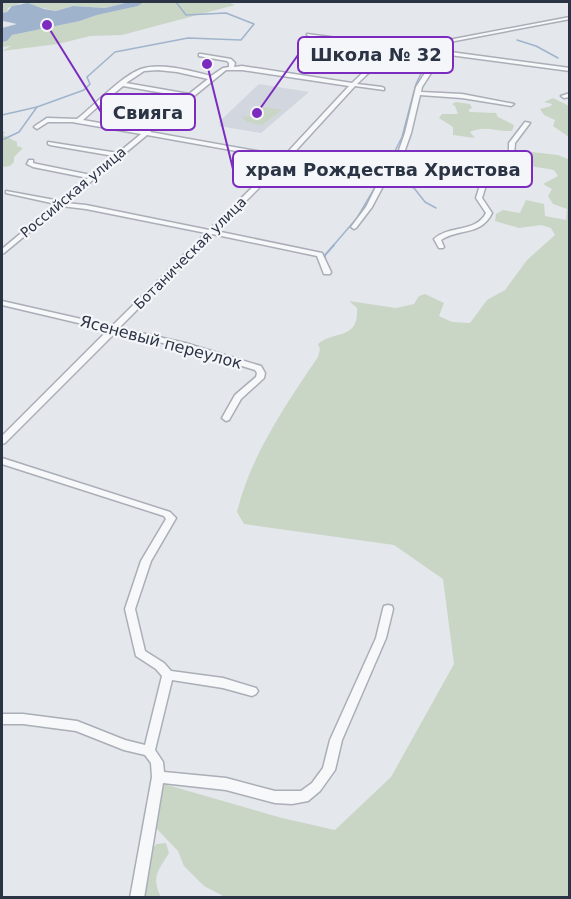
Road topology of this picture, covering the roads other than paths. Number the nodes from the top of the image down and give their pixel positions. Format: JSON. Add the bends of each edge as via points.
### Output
{"nodes":[{"id":1,"x":570,"y":18,"type":"edge"},
{"id":2,"x":309,"y":35,"type":"dead end"},
{"id":3,"x":421,"y":51,"type":"junction"},
{"id":4,"x":201,"y":55,"type":"dead end"},
{"id":5,"x":231,"y":68,"type":"junction"},
{"id":6,"x":570,"y":70,"type":"edge"},
{"id":7,"x":212,"y":78,"type":"junction"},
{"id":8,"x":123,"y":84,"type":"junction"},
{"id":9,"x":352,"y":86,"type":"junction"},
{"id":10,"x":382,"y":89,"type":"dead end"},
{"id":11,"x":418,"y":93,"type":"junction"},
{"id":12,"x":189,"y":96,"type":"junction"},
{"id":13,"x":103,"y":102,"type":"junction"},
{"id":14,"x":511,"y":104,"type":"dead end"},
{"id":15,"x":170,"y":113,"type":"junction"},
{"id":16,"x":77,"y":122,"type":"junction"},
{"id":17,"x":526,"y":123,"type":"dead end"},
{"id":18,"x":36,"y":127,"type":"dead end"},
{"id":19,"x":145,"y":132,"type":"junction"},
{"id":20,"x":50,"y":143,"type":"dead end"},
{"id":21,"x":118,"y":155,"type":"junction"},
{"id":22,"x":285,"y":158,"type":"junction"},
{"id":23,"x":31,"y":162,"type":"dead end"},
{"id":24,"x":472,"y":163,"type":"junction"},
{"id":25,"x":392,"y":170,"type":"junction"},
{"id":26,"x":92,"y":177,"type":"junction"},
{"id":27,"x":8,"y":192,"type":"dead end"},
{"id":28,"x":60,"y":204,"type":"junction"},
{"id":29,"x":354,"y":227,"type":"dead end"},
{"id":30,"x":211,"y":231,"type":"junction"},
{"id":31,"x":441,"y":247,"type":"dead end"},
{"id":32,"x":2,"y":252,"type":"edge"},
{"id":33,"x":327,"y":272,"type":"dead end"},
{"id":34,"x":2,"y":303,"type":"edge"},
{"id":35,"x":114,"y":329,"type":"junction"},
{"id":36,"x":226,"y":418,"type":"dead end"},
{"id":37,"x":2,"y":441,"type":"edge"},
{"id":38,"x":2,"y":461,"type":"edge"},
{"id":39,"x":387,"y":609,"type":"dead end"},
{"id":40,"x":168,"y":675,"type":"junction"},
{"id":41,"x":252,"y":691,"type":"dead end"},
{"id":42,"x":2,"y":719,"type":"edge"},
{"id":43,"x":149,"y":751,"type":"junction"},
{"id":44,"x":158,"y":777,"type":"junction"},
{"id":45,"x":137,"y":897,"type":"edge"}],
"edges":[{"from":1,"to":3,"type":"street","via":[[473,35]]},
{"from":2,"to":3,"type":"street"},
{"from":3,"to":6,"type":"street"},
{"from":3,"to":9,"type":"street","name":"Ботаническая улица","via":[[375,64]]},
{"from":3,"to":11,"type":"street","via":[[432,58]]},
{"from":4,"to":5,"type":"street","via":[[229,60]]},
{"from":5,"to":7,"type":"street","name":"Российская улица"},
{"from":5,"to":9,"type":"street"},
{"from":7,"to":8,"type":"street","via":[[148,69]]},
{"from":7,"to":12,"type":"street","name":"Российская улица"},
{"from":8,"to":12,"type":"street"},
{"from":8,"to":13,"type":"street"},
{"from":9,"to":10,"type":"street"},
{"from":9,"to":22,"type":"street","name":"Ботаническая улица"},
{"from":11,"to":14,"type":"street"},
{"from":11,"to":25,"type":"street","via":[[408,133]]},
{"from":12,"to":15,"type":"street","name":"Российская улица"},
{"from":13,"to":15,"type":"street"},
{"from":13,"to":16,"type":"street"},
{"from":15,"to":19,"type":"street","name":"Российская улица"},
{"from":16,"to":18,"type":"street","via":[[47,120]]},
{"from":16,"to":19,"type":"street"},
{"from":17,"to":24,"type":"street","via":[[512,143],[512,155]]},
{"from":19,"to":21,"type":"street","name":"Российская улица"},
{"from":19,"to":22,"type":"street"},
{"from":20,"to":21,"type":"street"},
{"from":21,"to":26,"type":"street","name":"Российская улица"},
{"from":22,"to":25,"type":"street","via":[[344,168]]},
{"from":22,"to":30,"type":"street","name":"Ботаническая улица"},
{"from":23,"to":26,"type":"street","via":[[34,166]]},
{"from":24,"to":25,"type":"street"},
{"from":24,"to":31,"type":"street","via":[[484,182],[479,198],[488,217],[477,228],[450,232],[437,239]]},
{"from":25,"to":29,"type":"street"},
{"from":26,"to":28,"type":"street","name":"Российская улица"},
{"from":27,"to":28,"type":"street"},
{"from":28,"to":30,"type":"street"},
{"from":28,"to":32,"type":"street","name":"Российская улица"},
{"from":30,"to":33,"type":"street","via":[[320,254]]},
{"from":30,"to":35,"type":"street","name":"Ботаническая улица"},
{"from":34,"to":35,"type":"street","name":"Ясеневый переулок"},
{"from":35,"to":36,"type":"street","name":"Ясеневый переулок","via":[[258,368],[260,378],[238,397]]},
{"from":35,"to":37,"type":"street","name":"Ботаническая улица"},
{"from":38,"to":40,"type":"street","via":[[167,513],[171,518],[146,561],[130,609],[140,653]]},
{"from":39,"to":44,"type":"street","via":[[381,638],[336,740],[329,770],[304,796],[275,797],[226,784]]},
{"from":40,"to":41,"type":"street"},
{"from":40,"to":43,"type":"street"},
{"from":42,"to":43,"type":"street","via":[[77,726]]},
{"from":43,"to":44,"type":"street","via":[[157,762]]},
{"from":44,"to":45,"type":"street"}]}
